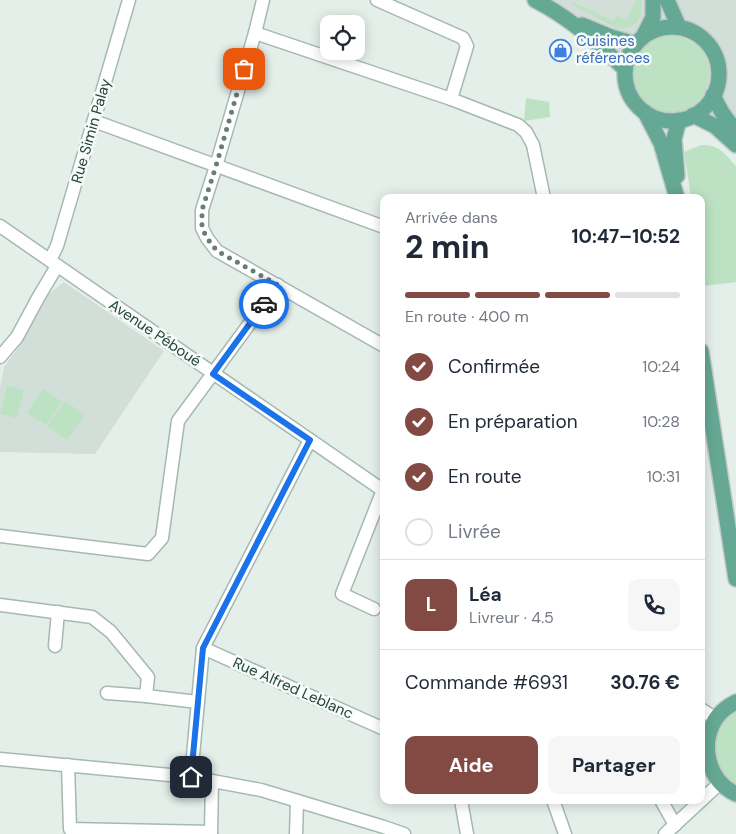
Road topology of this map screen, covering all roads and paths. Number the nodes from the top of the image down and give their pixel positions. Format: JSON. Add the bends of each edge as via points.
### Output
{"nodes":[{"id":1,"x":128,"y":0,"type":"edge"},
{"id":2,"x":263,"y":0,"type":"edge"},
{"id":3,"x":377,"y":0,"type":"edge"},
{"id":4,"x":535,"y":0,"type":"edge"},
{"id":5,"x":653,"y":0,"type":"edge"},
{"id":6,"x":667,"y":0,"type":"edge"},
{"id":7,"x":567,"y":18,"type":"junction"},
{"id":8,"x":679,"y":27,"type":"junction"},
{"id":9,"x":255,"y":33,"type":"junction"},
{"id":10,"x":640,"y":40,"type":"junction"},
{"id":11,"x":625,"y":69,"type":"junction"},
{"id":12,"x":713,"y":95,"type":"junction"},
{"id":13,"x":451,"y":99,"type":"junction"},
{"id":14,"x":645,"y":112,"type":"junction"},
{"id":15,"x":686,"y":118,"type":"junction"},
{"id":16,"x":94,"y":121,"type":"junction"},
{"id":17,"x":736,"y":130,"type":"edge"},
{"id":18,"x":736,"y":145,"type":"edge"},
{"id":19,"x":216,"y":166,"type":"junction"},
{"id":20,"x":543,"y":194,"type":"edge"},
{"id":21,"x":677,"y":194,"type":"edge"},
{"id":22,"x":678,"y":194,"type":"edge"},
{"id":23,"x":0,"y":226,"type":"edge"},
{"id":24,"x":380,"y":226,"type":"edge"},
{"id":25,"x":54,"y":263,"type":"junction"},
{"id":26,"x":278,"y":285,"type":"junction"},
{"id":27,"x":380,"y":344,"type":"edge"},
{"id":28,"x":0,"y":357,"type":"edge"},
{"id":29,"x":213,"y":374,"type":"junction"},
{"id":30,"x":705,"y":377,"type":"edge"},
{"id":31,"x":310,"y":440,"type":"junction"},
{"id":32,"x":380,"y":488,"type":"edge"},
{"id":33,"x":380,"y":498,"type":"edge"},
{"id":34,"x":0,"y":536,"type":"edge"},
{"id":35,"x":736,"y":579,"type":"edge"},
{"id":36,"x":0,"y":604,"type":"edge"},
{"id":37,"x":374,"y":609,"type":"dead end"},
{"id":38,"x":58,"y":612,"type":"junction"},
{"id":39,"x":55,"y":646,"type":"dead end"},
{"id":40,"x":203,"y":648,"type":"junction"},
{"id":41,"x":107,"y":693,"type":"dead end"},
{"id":42,"x":146,"y":696,"type":"junction"},
{"id":43,"x":198,"y":702,"type":"junction"},
{"id":44,"x":736,"y":702,"type":"edge"},
{"id":45,"x":705,"y":712,"type":"edge"},
{"id":46,"x":716,"y":719,"type":"junction"},
{"id":47,"x":380,"y":727,"type":"edge"},
{"id":48,"x":0,"y":759,"type":"edge"},
{"id":49,"x":68,"y":765,"type":"junction"},
{"id":50,"x":191,"y":777,"type":"junction"},
{"id":51,"x":212,"y":781,"type":"junction"},
{"id":52,"x":720,"y":783,"type":"junction"},
{"id":53,"x":736,"y":794,"type":"edge"},
{"id":54,"x":705,"y":797,"type":"edge"},
{"id":55,"x":297,"y":801,"type":"junction"},
{"id":56,"x":462,"y":804,"type":"edge"},
{"id":57,"x":554,"y":804,"type":"edge"},
{"id":58,"x":663,"y":804,"type":"edge"},
{"id":59,"x":698,"y":804,"type":"edge"},
{"id":60,"x":675,"y":825,"type":"junction"},
{"id":61,"x":384,"y":831,"type":"edge"},
{"id":62,"x":211,"y":833,"type":"edge"},
{"id":63,"x":296,"y":834,"type":"edge"},
{"id":64,"x":404,"y":834,"type":"edge"},
{"id":65,"x":467,"y":834,"type":"edge"},
{"id":66,"x":565,"y":834,"type":"edge"},
{"id":67,"x":665,"y":834,"type":"edge"}],
"edges":[{"from":1,"to":16,"type":"street","name":"Rue Simin Palay"},
{"from":2,"to":9,"type":"street"},
{"from":3,"to":13,"type":"street","via":[[463,38],[467,46]]},
{"from":4,"to":7,"type":"main road"},
{"from":5,"to":10,"type":"main road","via":[[653,17]]},
{"from":6,"to":8,"type":"main road"},
{"from":7,"to":10,"type":"main road","via":[[611,37]]},
{"from":7,"to":11,"type":"main road"},
{"from":8,"to":10,"type":"main road","via":[[655,30]]},
{"from":8,"to":12,"type":"main road","via":[[703,38],[711,48],[718,73]]},
{"from":9,"to":13,"type":"street"},
{"from":9,"to":19,"type":"street"},
{"from":10,"to":11,"type":"main road","via":[[628,56]]},
{"from":11,"to":14,"type":"main road","via":[[629,94]]},
{"from":12,"to":15,"type":"main road","via":[[705,107]]},
{"from":12,"to":17,"type":"main road","via":[[719,109]]},
{"from":13,"to":20,"type":"street","via":[[518,124],[526,132],[534,145]]},
{"from":14,"to":15,"type":"main road","via":[[667,120]]},
{"from":14,"to":21,"type":"main road","via":[[661,144]]},
{"from":15,"to":18,"type":"main road","via":[[715,126]]},
{"from":15,"to":22,"type":"main road","via":[[674,139]]},
{"from":16,"to":19,"type":"street"},
{"from":16,"to":25,"type":"street","name":"Rue Simin Palay"},
{"from":19,"to":24,"type":"street"},
{"from":19,"to":26,"type":"street","via":[[202,210],[202,228],[207,238],[217,251]]},
{"from":23,"to":25,"type":"street","name":"Avenue Péboué"},
{"from":25,"to":28,"type":"street","name":"Rue Simin Palay","via":[[17,337]]},
{"from":25,"to":29,"type":"street","name":"Avenue Péboué"},
{"from":26,"to":27,"type":"street"},
{"from":26,"to":29,"type":"street"},
{"from":29,"to":31,"type":"street","name":"Avenue Péboué"},
{"from":29,"to":34,"type":"street","via":[[178,422],[162,538],[148,554]]},
{"from":30,"to":35,"type":"main road"},
{"from":31,"to":32,"type":"street","name":"Avenue Péboué"},
{"from":31,"to":40,"type":"street"},
{"from":33,"to":37,"type":"street","via":[[342,594]]},
{"from":36,"to":38,"type":"street"},
{"from":38,"to":39,"type":"street"},
{"from":38,"to":42,"type":"street","via":[[92,617],[111,632],[148,677]]},
{"from":40,"to":43,"type":"street"},
{"from":40,"to":47,"type":"street","name":"Rue Alfred Leblanc"},
{"from":41,"to":42,"type":"street"},
{"from":42,"to":43,"type":"street"},
{"from":43,"to":50,"type":"street"},
{"from":44,"to":46,"type":"main road"},
{"from":45,"to":46,"type":"street"},
{"from":46,"to":52,"type":"main road","via":[[709,734],[707,752]]},
{"from":48,"to":49,"type":"street"},
{"from":49,"to":50,"type":"street"},
{"from":49,"to":62,"type":"street","via":[[70,828]]},
{"from":50,"to":51,"type":"street"},
{"from":51,"to":55,"type":"street","via":[[262,790]]},
{"from":51,"to":62,"type":"street"},
{"from":52,"to":53,"type":"main road"},
{"from":52,"to":54,"type":"street"},
{"from":55,"to":61,"type":"street"},
{"from":55,"to":63,"type":"street"},
{"from":56,"to":65,"type":"street"},
{"from":57,"to":66,"type":"street"},
{"from":58,"to":60,"type":"street"},
{"from":59,"to":60,"type":"street"},
{"from":60,"to":67,"type":"street"},
{"from":61,"to":64,"type":"street"}]}
